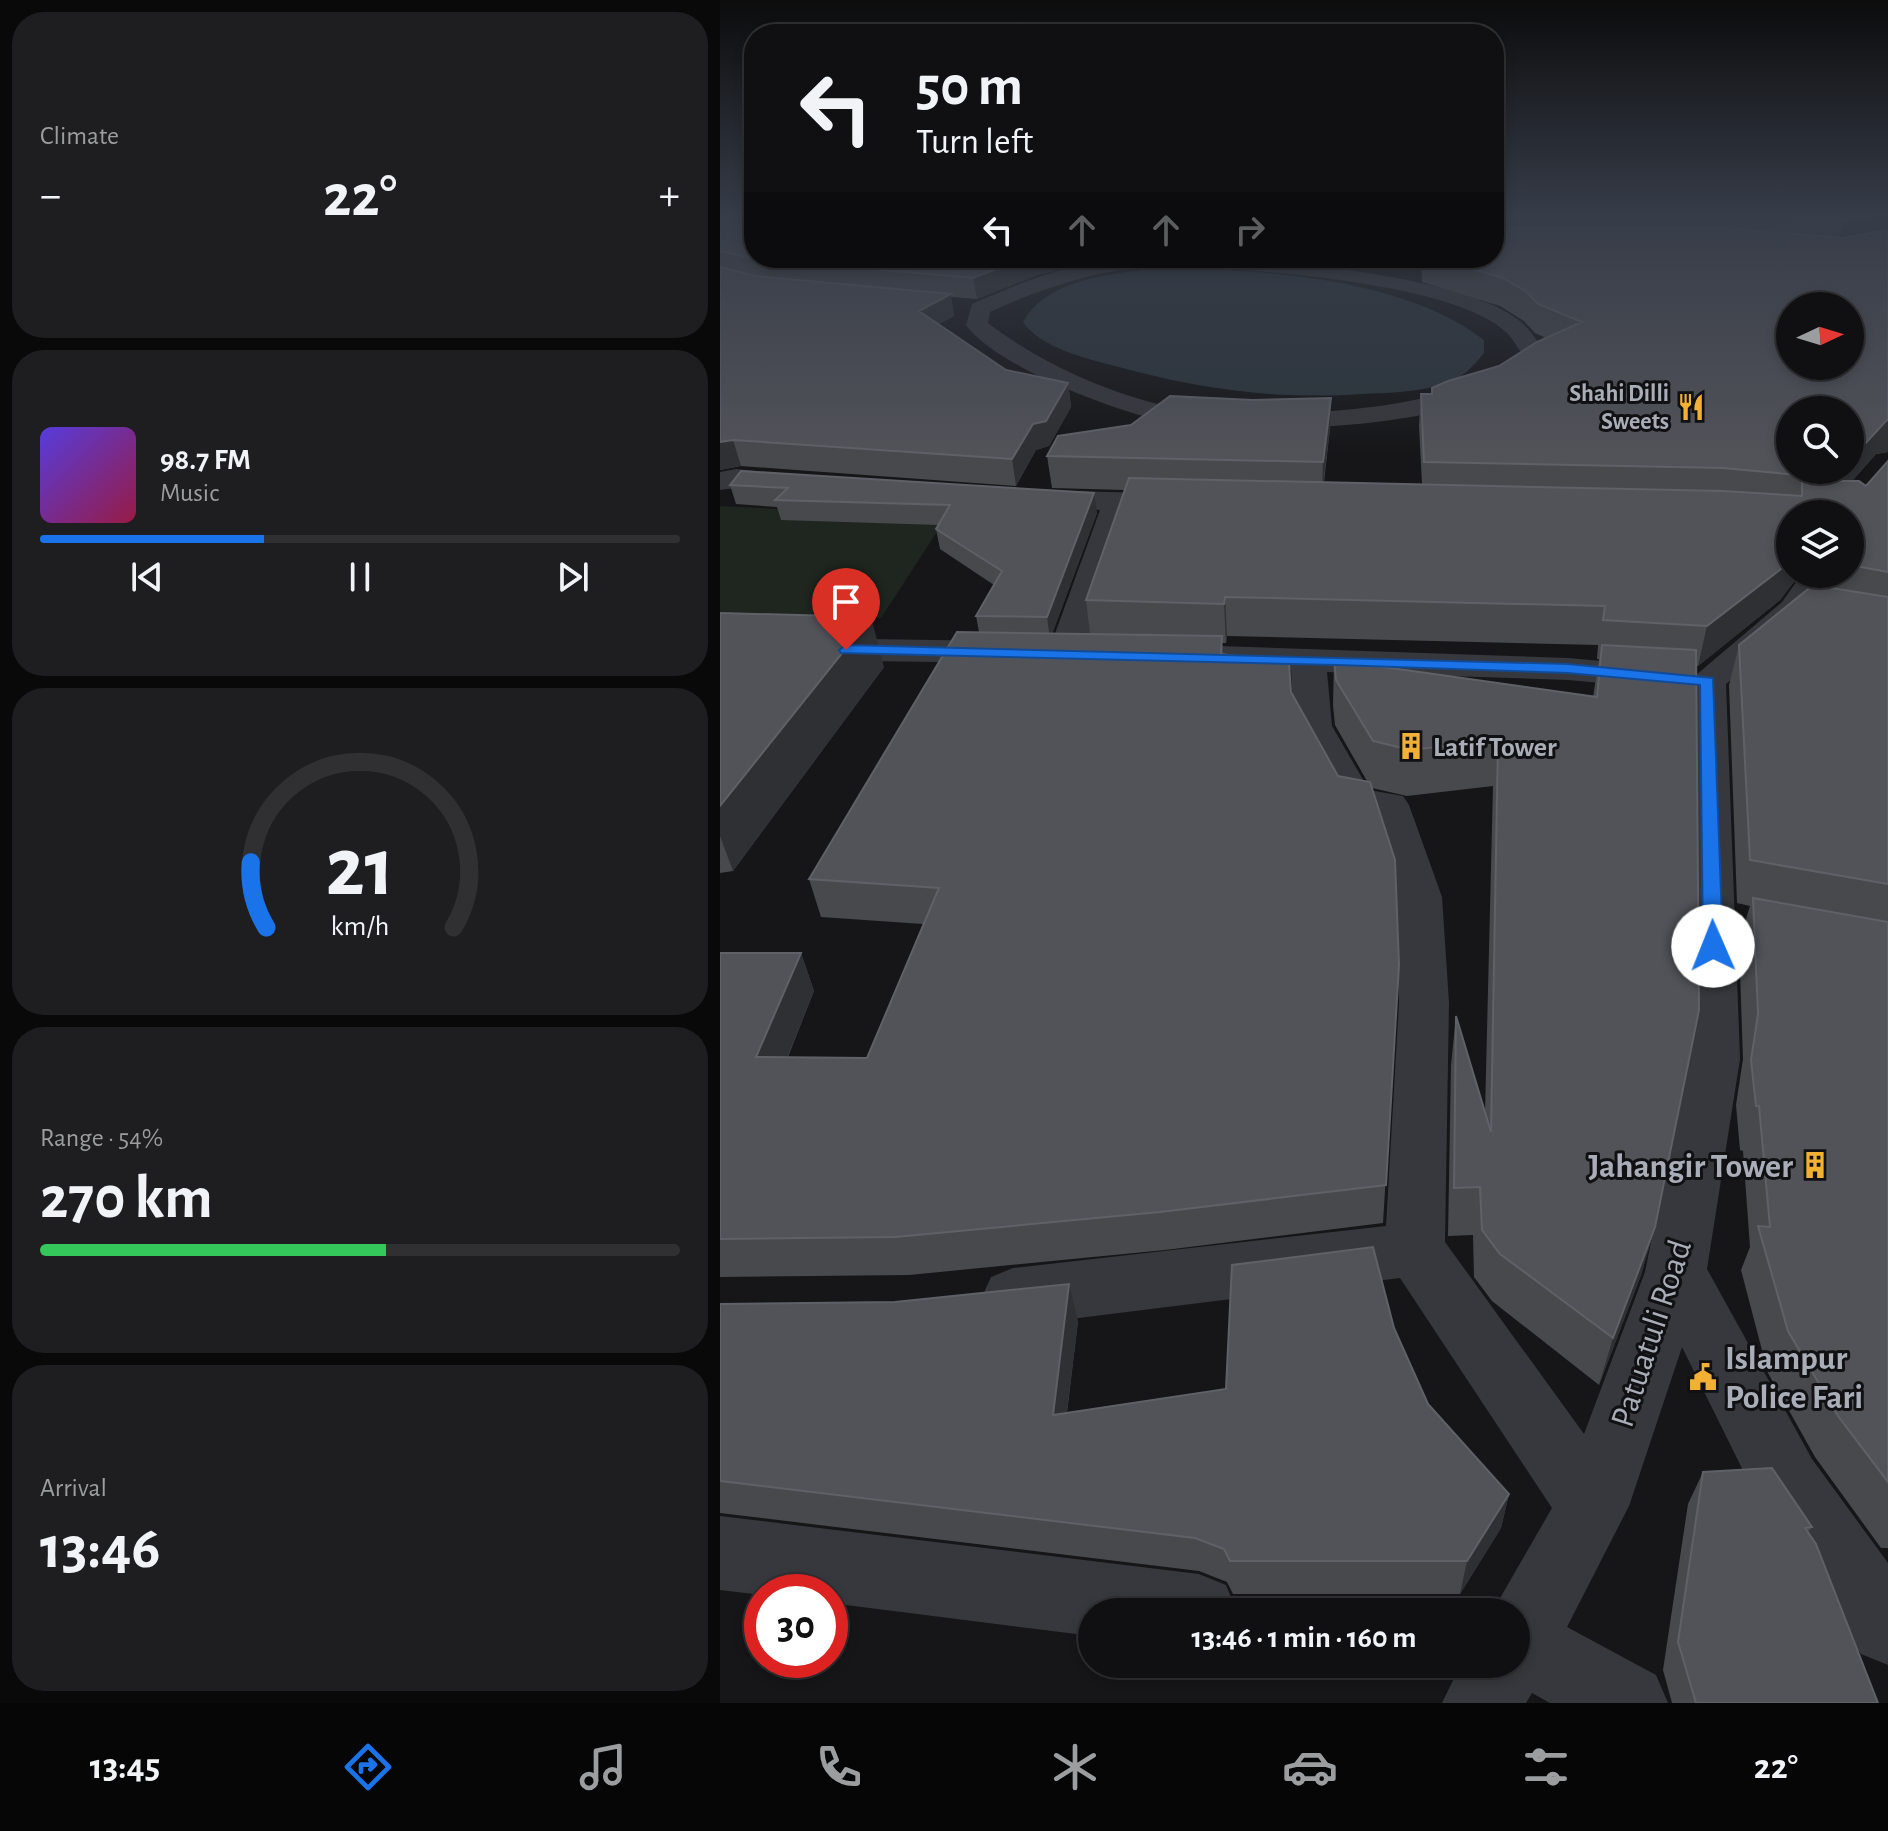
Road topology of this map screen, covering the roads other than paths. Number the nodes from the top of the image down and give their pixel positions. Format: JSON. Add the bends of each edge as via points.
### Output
{"nodes":[{"id":1,"x":1004,"y":295,"type":"edge"},
{"id":2,"x":1437,"y":295,"type":"edge"},
{"id":3,"x":1166,"y":414,"type":"junction"},
{"id":4,"x":1143,"y":430,"type":"edge"},
{"id":5,"x":1042,"y":471,"type":"dead end"},
{"id":6,"x":720,"y":481,"type":"edge"},
{"id":7,"x":832,"y":484,"type":"edge"},
{"id":8,"x":1118,"y":502,"type":"junction"},
{"id":9,"x":1212,"y":504,"type":"edge"},
{"id":10,"x":1814,"y":599,"type":"edge"},
{"id":11,"x":720,"y":648,"type":"edge"},
{"id":12,"x":1157,"y":655,"type":"edge"},
{"id":13,"x":1308,"y":659,"type":"junction"},
{"id":14,"x":1707,"y":681,"type":"junction"},
{"id":15,"x":1415,"y":1249,"type":"junction"},
{"id":16,"x":1676,"y":1272,"type":"junction"},
{"id":17,"x":954,"y":1303,"type":"edge"},
{"id":18,"x":1593,"y":1506,"type":"junction"},
{"id":19,"x":720,"y":1553,"type":"edge"},
{"id":20,"x":1085,"y":1598,"type":"edge"},
{"id":21,"x":1882,"y":1607,"type":"edge"},
{"id":22,"x":1530,"y":1618,"type":"edge"},
{"id":23,"x":1530,"y":1667,"type":"edge"},
{"id":24,"x":1628,"y":1703,"type":"edge"}],
"edges":[{"from":1,"to":3,"type":"street","via":[[972,308],[977,325],[1012,352]]},
{"from":2,"to":3,"type":"street","via":[[1506,322],[1529,339],[1533,352],[1519,370],[1485,389],[1399,411],[1303,417]]},
{"from":3,"to":4,"type":"street"},
{"from":5,"to":8,"type":"street","via":[[1021,498]]},
{"from":6,"to":7,"type":"street"},
{"from":8,"to":9,"type":"street"},
{"from":8,"to":11,"type":"street","via":[[1081,654]]},
{"from":10,"to":14,"type":"street"},
{"from":12,"to":13,"type":"street"},
{"from":13,"to":14,"type":"street","via":[[1568,669]]},
{"from":13,"to":15,"type":"street","via":[[1313,726],[1355,802],[1388,805],[1419,897],[1424,1003]]},
{"from":14,"to":16,"type":"street","name":"Patuatuli Road","via":[[1734,921]]},
{"from":15,"to":17,"type":"street"},
{"from":15,"to":18,"type":"street"},
{"from":16,"to":18,"type":"street","name":"Patuatuli Road"},
{"from":16,"to":21,"type":"street","via":[[1787,1484]]},
{"from":18,"to":22,"type":"street","name":"Patuatuli Road"},
{"from":19,"to":20,"type":"street"},
{"from":23,"to":24,"type":"street"}]}
